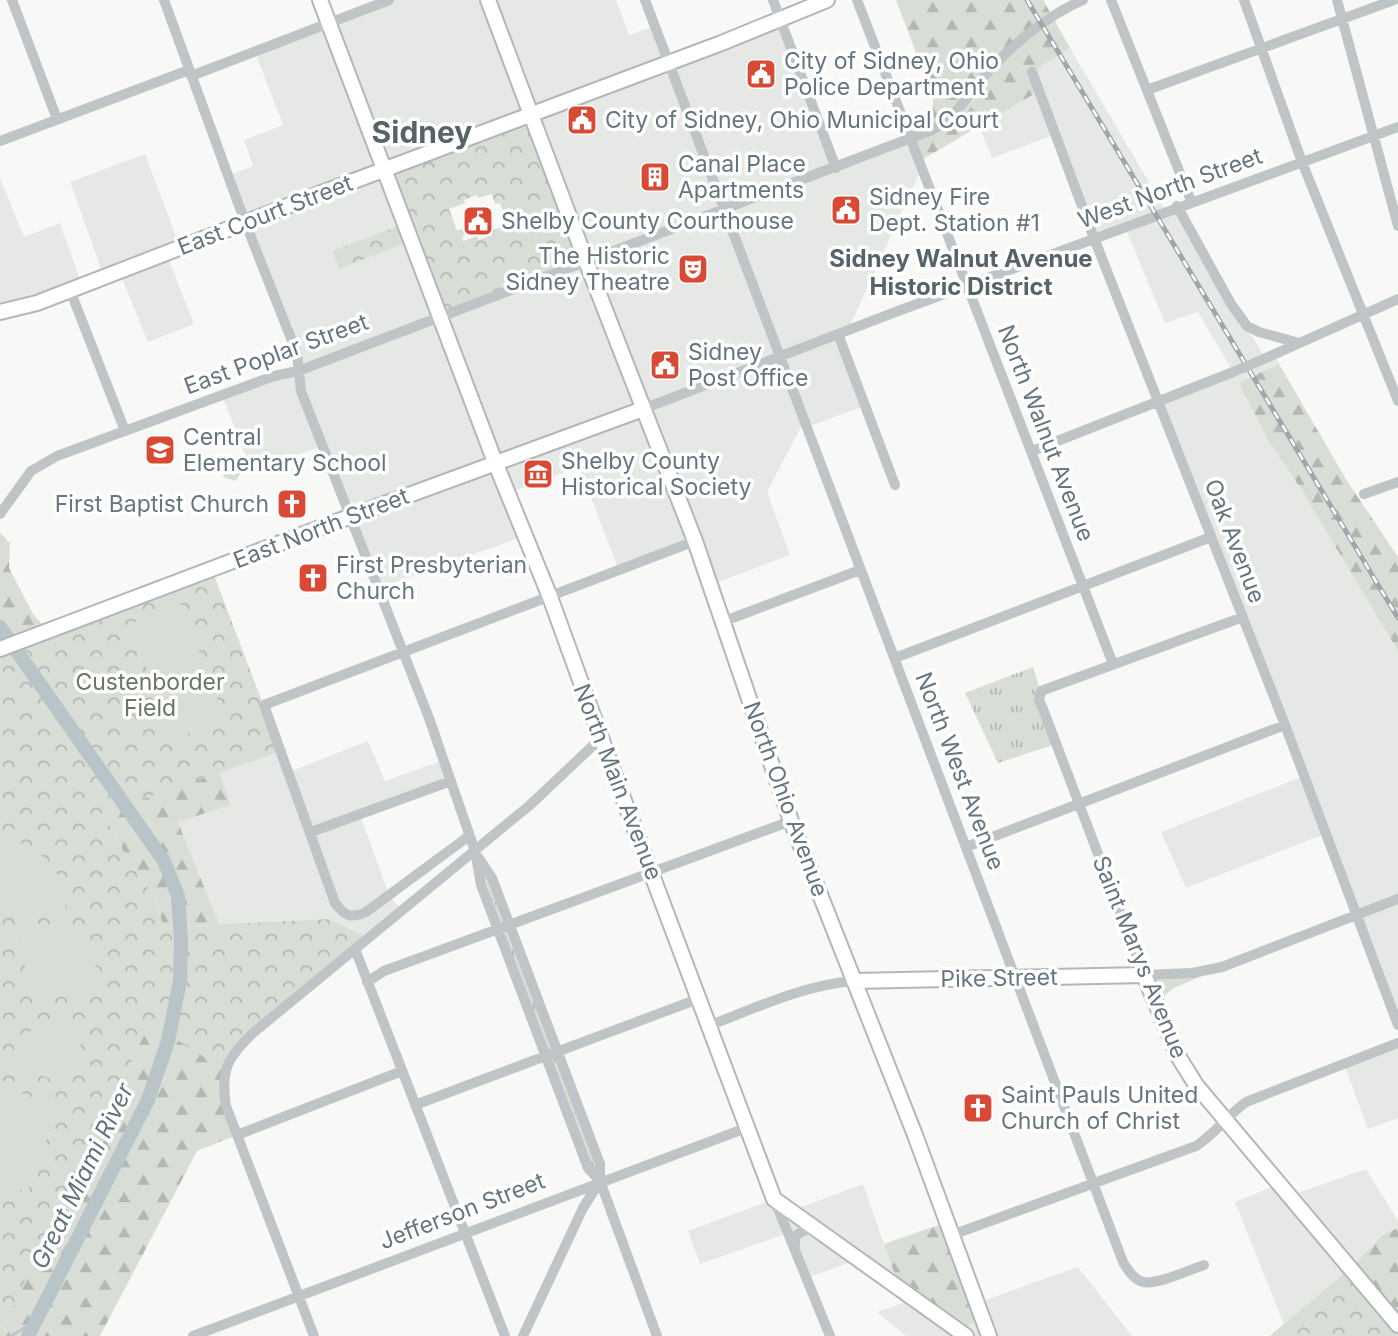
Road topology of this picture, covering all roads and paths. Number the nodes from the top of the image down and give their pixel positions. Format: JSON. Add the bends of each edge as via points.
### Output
{"nodes":[{"id":1,"x":12,"y":0,"type":"edge"},
{"id":2,"x":164,"y":0,"type":"edge"},
{"id":3,"x":320,"y":0,"type":"edge"},
{"id":4,"x":389,"y":0,"type":"edge"},
{"id":5,"x":488,"y":0,"type":"edge"},
{"id":6,"x":645,"y":0,"type":"edge"},
{"id":7,"x":773,"y":0,"type":"edge"},
{"id":8,"x":827,"y":0,"type":"edge"},
{"id":9,"x":857,"y":0,"type":"edge"},
{"id":10,"x":1083,"y":0,"type":"edge"},
{"id":11,"x":1111,"y":0,"type":"edge"},
{"id":12,"x":1244,"y":0,"type":"edge"},
{"id":13,"x":1337,"y":0,"type":"edge"},
{"id":14,"x":1394,"y":0,"type":"edge"},
{"id":15,"x":1342,"y":19,"type":"junction"},
{"id":16,"x":781,"y":20,"type":"junction"},
{"id":17,"x":329,"y":23,"type":"junction"},
{"id":18,"x":1262,"y":46,"type":"junction"},
{"id":19,"x":668,"y":63,"type":"junction"},
{"id":20,"x":1032,"y":72,"type":"dead end"},
{"id":21,"x":190,"y":73,"type":"junction"},
{"id":22,"x":1147,"y":90,"type":"junction"},
{"id":23,"x":531,"y":116,"type":"junction"},
{"id":24,"x":57,"y":119,"type":"junction"},
{"id":25,"x":1398,"y":127,"type":"edge"},
{"id":26,"x":1373,"y":136,"type":"junction"},
{"id":27,"x":910,"y":140,"type":"junction"},
{"id":28,"x":0,"y":141,"type":"edge"},
{"id":29,"x":1302,"y":162,"type":"junction"},
{"id":30,"x":836,"y":168,"type":"junction"},
{"id":31,"x":384,"y":170,"type":"junction"},
{"id":32,"x":1191,"y":201,"type":"junction"},
{"id":33,"x":1177,"y":206,"type":"junction"},
{"id":34,"x":725,"y":209,"type":"junction"},
{"id":35,"x":245,"y":222,"type":"junction"},
{"id":36,"x":1398,"y":226,"type":"edge"},
{"id":37,"x":1094,"y":238,"type":"junction"},
{"id":38,"x":586,"y":261,"type":"junction"},
{"id":39,"x":966,"y":286,"type":"junction"},
{"id":40,"x":70,"y":290,"type":"junction"},
{"id":41,"x":1398,"y":299,"type":"edge"},
{"id":42,"x":0,"y":312,"type":"edge"},
{"id":43,"x":1364,"y":313,"type":"junction"},
{"id":44,"x":440,"y":315,"type":"junction"},
{"id":45,"x":838,"y":334,"type":"junction"},
{"id":46,"x":1299,"y":343,"type":"junction"},
{"id":47,"x":780,"y":356,"type":"junction"},
{"id":48,"x":298,"y":371,"type":"junction"},
{"id":49,"x":1398,"y":401,"type":"edge"},
{"id":50,"x":1158,"y":402,"type":"junction"},
{"id":51,"x":643,"y":409,"type":"junction"},
{"id":52,"x":125,"y":431,"type":"junction"},
{"id":53,"x":1032,"y":451,"type":"junction"},
{"id":54,"x":495,"y":462,"type":"junction"},
{"id":55,"x":1398,"y":482,"type":"edge"},
{"id":56,"x":895,"y":485,"type":"dead end"},
{"id":57,"x":1364,"y":494,"type":"dead end"},
{"id":58,"x":0,"y":514,"type":"edge"},
{"id":59,"x":349,"y":517,"type":"junction"},
{"id":60,"x":1211,"y":537,"type":"junction"},
{"id":61,"x":695,"y":541,"type":"junction"},
{"id":62,"x":860,"y":570,"type":"junction"},
{"id":63,"x":1083,"y":586,"type":"junction"},
{"id":64,"x":550,"y":597,"type":"junction"},
{"id":65,"x":1243,"y":617,"type":"junction"},
{"id":66,"x":722,"y":622,"type":"junction"},
{"id":67,"x":0,"y":649,"type":"edge"},
{"id":68,"x":401,"y":652,"type":"junction"},
{"id":69,"x":895,"y":658,"type":"junction"},
{"id":70,"x":1113,"y":664,"type":"junction"},
{"id":71,"x":1285,"y":725,"type":"junction"},
{"id":72,"x":601,"y":738,"type":"junction"},
{"id":73,"x":452,"y":781,"type":"junction"},
{"id":74,"x":1078,"y":802,"type":"junction"},
{"id":75,"x":792,"y":821,"type":"junction"},
{"id":76,"x":311,"y":832,"type":"junction"},
{"id":77,"x":469,"y":836,"type":"junction"},
{"id":78,"x":966,"y":847,"type":"junction"},
{"id":79,"x":475,"y":851,"type":"junction"},
{"id":80,"x":651,"y":871,"type":"junction"},
{"id":81,"x":1398,"y":899,"type":"edge"},
{"id":82,"x":1355,"y":914,"type":"junction"},
{"id":83,"x":503,"y":929,"type":"junction"},
{"id":84,"x":355,"y":949,"type":"junction"},
{"id":85,"x":1144,"y":975,"type":"junction"},
{"id":86,"x":1015,"y":978,"type":"junction"},
{"id":87,"x":854,"y":981,"type":"junction"},
{"id":88,"x":367,"y":982,"type":"junction"},
{"id":89,"x":698,"y":999,"type":"junction"},
{"id":90,"x":1398,"y":1025,"type":"edge"},
{"id":91,"x":708,"y":1026,"type":"junction"},
{"id":92,"x":1398,"y":1043,"type":"edge"},
{"id":93,"x":558,"y":1052,"type":"junction"},
{"id":94,"x":546,"y":1057,"type":"junction"},
{"id":95,"x":402,"y":1071,"type":"junction"},
{"id":96,"x":415,"y":1105,"type":"junction"},
{"id":97,"x":1225,"y":1121,"type":"junction"},
{"id":98,"x":746,"y":1128,"type":"junction"},
{"id":99,"x":237,"y":1135,"type":"junction"},
{"id":100,"x":600,"y":1181,"type":"junction"},
{"id":101,"x":1094,"y":1183,"type":"junction"},
{"id":102,"x":774,"y":1199,"type":"junction"},
{"id":103,"x":818,"y":1231,"type":"junction"},
{"id":104,"x":465,"y":1233,"type":"junction"},
{"id":105,"x":952,"y":1235,"type":"junction"},
{"id":106,"x":795,"y":1249,"type":"junction"},
{"id":107,"x":1204,"y":1265,"type":"dead end"},
{"id":108,"x":298,"y":1295,"type":"junction"},
{"id":109,"x":977,"y":1303,"type":"junction"},
{"id":110,"x":944,"y":1319,"type":"junction"},
{"id":111,"x":1398,"y":1325,"type":"edge"},
{"id":112,"x":193,"y":1336,"type":"edge"},
{"id":113,"x":314,"y":1336,"type":"edge"},
{"id":114,"x":505,"y":1336,"type":"edge"},
{"id":115,"x":523,"y":1336,"type":"edge"},
{"id":116,"x":657,"y":1336,"type":"edge"},
{"id":117,"x":830,"y":1336,"type":"edge"},
{"id":118,"x":966,"y":1336,"type":"edge"},
{"id":119,"x":989,"y":1336,"type":"edge"}],
"edges":[{"from":1,"to":24,"type":"street"},
{"from":2,"to":21,"type":"street"},
{"from":3,"to":17,"type":"main road","name":"North Main Avenue"},
{"from":4,"to":17,"type":"street"},
{"from":5,"to":23,"type":"main road","name":"North Ohio Avenue"},
{"from":6,"to":19,"type":"street","name":"North West Avenue"},
{"from":7,"to":16,"type":"street"},
{"from":8,"to":16,"type":"main road","name":"East Court Street"},
{"from":9,"to":27,"type":"street","name":"North Walnut Avenue"},
{"from":10,"to":27,"type":"street","name":"East Poplar Street","via":[[1021,40],[944,124]]},
{"from":11,"to":22,"type":"street"},
{"from":12,"to":18,"type":"street"},
{"from":13,"to":15,"type":"street"},
{"from":14,"to":15,"type":"street"},
{"from":15,"to":18,"type":"street"},
{"from":15,"to":26,"type":"street"},
{"from":16,"to":19,"type":"main road","name":"East Court Street"},
{"from":16,"to":30,"type":"street"},
{"from":17,"to":21,"type":"street"},
{"from":17,"to":31,"type":"main road","name":"North Main Avenue"},
{"from":18,"to":22,"type":"street"},
{"from":18,"to":29,"type":"street"},
{"from":19,"to":23,"type":"main road","name":"East Court Street"},
{"from":19,"to":34,"type":"street","name":"North West Avenue"},
{"from":20,"to":37,"type":"street","name":"Oak Avenue"},
{"from":21,"to":24,"type":"street"},
{"from":21,"to":35,"type":"street"},
{"from":22,"to":32,"type":"street"},
{"from":23,"to":31,"type":"main road","name":"East Court Street"},
{"from":23,"to":38,"type":"main road","name":"North Ohio Avenue"},
{"from":24,"to":28,"type":"street"},
{"from":25,"to":26,"type":"street","name":"West North Street"},
{"from":26,"to":29,"type":"street","name":"West North Street"},
{"from":26,"to":36,"type":"street"},
{"from":27,"to":30,"type":"street","name":"East Poplar Street"},
{"from":27,"to":39,"type":"street","name":"North Walnut Avenue"},
{"from":29,"to":32,"type":"street","name":"West North Street"},
{"from":29,"to":43,"type":"street"},
{"from":30,"to":34,"type":"street","name":"East Poplar Street"},
{"from":31,"to":35,"type":"main road","name":"East Court Street"},
{"from":31,"to":44,"type":"main road","name":"North Main Avenue"},
{"from":32,"to":33,"type":"street","name":"West North Street"},
{"from":33,"to":37,"type":"street","name":"West North Street"},
{"from":33,"to":46,"type":"street","via":[[1247,326]]},
{"from":34,"to":38,"type":"street","name":"East Poplar Street"},
{"from":34,"to":47,"type":"street","name":"North West Avenue"},
{"from":35,"to":40,"type":"main road","name":"East Court Street"},
{"from":35,"to":48,"type":"street","via":[[292,341]]},
{"from":37,"to":39,"type":"street","name":"West North Street"},
{"from":37,"to":50,"type":"street","name":"Oak Avenue"},
{"from":38,"to":44,"type":"street","name":"East Poplar Street"},
{"from":38,"to":51,"type":"main road","name":"North Ohio Avenue"},
{"from":39,"to":45,"type":"street","name":"West North Street"},
{"from":39,"to":53,"type":"street","name":"North Walnut Avenue"},
{"from":40,"to":42,"type":"main road","name":"East Court Street"},
{"from":40,"to":52,"type":"street"},
{"from":41,"to":43,"type":"street"},
{"from":43,"to":46,"type":"street"},
{"from":43,"to":49,"type":"street"},
{"from":44,"to":48,"type":"street","name":"East Poplar Street"},
{"from":44,"to":54,"type":"main road","name":"North Main Avenue"},
{"from":45,"to":47,"type":"street","name":"West North Street"},
{"from":45,"to":56,"type":"street"},
{"from":46,"to":50,"type":"street","bridge":true},
{"from":47,"to":51,"type":"street","name":"West North Street"},
{"from":47,"to":62,"type":"street","name":"North West Avenue"},
{"from":48,"to":52,"type":"street","name":"East Poplar Street"},
{"from":48,"to":59,"type":"street","via":[[301,391]]},
{"from":50,"to":53,"type":"street"},
{"from":50,"to":60,"type":"street","name":"Oak Avenue"},
{"from":51,"to":54,"type":"main road","name":"East North Street"},
{"from":51,"to":61,"type":"main road","name":"North Ohio Avenue"},
{"from":52,"to":58,"type":"street","name":"East Poplar Street","via":[[42,464],[24,478]]},
{"from":53,"to":63,"type":"street","name":"North Walnut Avenue"},
{"from":54,"to":59,"type":"main road","name":"East North Street"},
{"from":54,"to":64,"type":"main road","name":"North Main Avenue"},
{"from":55,"to":57,"type":"street"},
{"from":59,"to":67,"type":"main road","name":"East North Street"},
{"from":59,"to":68,"type":"street"},
{"from":60,"to":63,"type":"street"},
{"from":60,"to":65,"type":"street","name":"Oak Avenue"},
{"from":61,"to":64,"type":"street"},
{"from":61,"to":66,"type":"main road","name":"North Ohio Avenue"},
{"from":62,"to":66,"type":"street"},
{"from":62,"to":69,"type":"street","name":"North West Avenue"},
{"from":63,"to":69,"type":"street"},
{"from":63,"to":70,"type":"street","name":"North Walnut Avenue"},
{"from":64,"to":68,"type":"street"},
{"from":64,"to":72,"type":"main road","name":"North Main Avenue"},
{"from":65,"to":70,"type":"street"},
{"from":65,"to":71,"type":"street","name":"Oak Avenue"},
{"from":66,"to":75,"type":"main road","name":"North Ohio Avenue"},
{"from":68,"to":73,"type":"street"},
{"from":68,"to":76,"type":"street","via":[[264,705]]},
{"from":69,"to":78,"type":"street","name":"North West Avenue"},
{"from":70,"to":74,"type":"street","name":"Saint Marys Avenue","via":[[1041,691],[1042,709]]},
{"from":71,"to":74,"type":"street"},
{"from":71,"to":82,"type":"street","name":"Oak Avenue"},
{"from":72,"to":79,"type":"street"},
{"from":72,"to":80,"type":"main road","name":"North Main Avenue"},
{"from":73,"to":76,"type":"street"},
{"from":73,"to":77,"type":"street"},
{"from":74,"to":78,"type":"street"},
{"from":74,"to":85,"type":"street","name":"Saint Marys Avenue"},
{"from":75,"to":80,"type":"street"},
{"from":75,"to":87,"type":"main road","name":"North Ohio Avenue"},
{"from":76,"to":77,"type":"street","via":[[335,903],[345,915],[354,917]]},
{"from":77,"to":79,"type":"street"},
{"from":78,"to":86,"type":"street","name":"North West Avenue"},
{"from":79,"to":83,"type":"street","via":[[492,878]]},
{"from":79,"to":84,"type":"street"},
{"from":80,"to":83,"type":"street"},
{"from":80,"to":89,"type":"main road","name":"North Main Avenue"},
{"from":81,"to":82,"type":"street"},
{"from":82,"to":85,"type":"street","via":[[1222,967]]},
{"from":82,"to":90,"type":"street","name":"Oak Avenue"},
{"from":83,"to":88,"type":"street","via":[[383,971]]},
{"from":83,"to":93,"type":"street"},
{"from":83,"to":94,"type":"street"},
{"from":84,"to":88,"type":"street"},
{"from":84,"to":99,"type":"street","via":[[233,1053],[223,1088]]},
{"from":85,"to":86,"type":"main road","name":"Pike Street"},
{"from":85,"to":97,"type":"main road","name":"Saint Marys Avenue","via":[[1178,1056]]},
{"from":86,"to":87,"type":"main road","name":"Pike Street"},
{"from":86,"to":101,"type":"street","name":"North West Avenue"},
{"from":87,"to":91,"type":"street","via":[[781,998]]},
{"from":87,"to":105,"type":"main road","name":"North Ohio Avenue"},
{"from":88,"to":95,"type":"street"},
{"from":89,"to":91,"type":"main road","name":"North Main Avenue"},
{"from":89,"to":93,"type":"street"},
{"from":91,"to":98,"type":"main road","name":"North Main Avenue"},
{"from":92,"to":97,"type":"street","via":[[1246,1102]]},
{"from":93,"to":94,"type":"street"},
{"from":93,"to":100,"type":"street","via":[[600,1164]]},
{"from":94,"to":96,"type":"street"},
{"from":94,"to":100,"type":"street","via":[[588,1168]]},
{"from":95,"to":96,"type":"street"},
{"from":95,"to":99,"type":"street"},
{"from":96,"to":104,"type":"street"},
{"from":97,"to":101,"type":"street","via":[[1196,1146]]},
{"from":97,"to":111,"type":"main road","name":"Saint Marys Avenue"},
{"from":98,"to":100,"type":"street","name":"Jefferson Street"},
{"from":98,"to":102,"type":"main road","name":"North Main Avenue"},
{"from":99,"to":108,"type":"street"},
{"from":100,"to":104,"type":"street","name":"Jefferson Street"},
{"from":100,"to":115,"type":"street"},
{"from":100,"to":116,"type":"street"},
{"from":101,"to":105,"type":"street"},
{"from":101,"to":107,"type":"street","name":"North West Avenue","via":[[1131,1275],[1142,1282],[1156,1281]]},
{"from":102,"to":103,"type":"main road"},
{"from":102,"to":106,"type":"street","name":"North Main Avenue"},
{"from":103,"to":106,"type":"street","via":[[800,1232],[794,1237]]},
{"from":103,"to":110,"type":"main road"},
{"from":104,"to":108,"type":"street","name":"Jefferson Street"},
{"from":104,"to":114,"type":"street"},
{"from":105,"to":109,"type":"main road","name":"North Ohio Avenue"},
{"from":106,"to":117,"type":"street","name":"North Main Avenue"},
{"from":108,"to":112,"type":"street","name":"Jefferson Street"},
{"from":108,"to":113,"type":"street"},
{"from":109,"to":110,"type":"main road","via":[[976,1319],[968,1326]]},
{"from":109,"to":119,"type":"main road","name":"North Ohio Avenue"},
{"from":110,"to":118,"type":"main road"}]}
